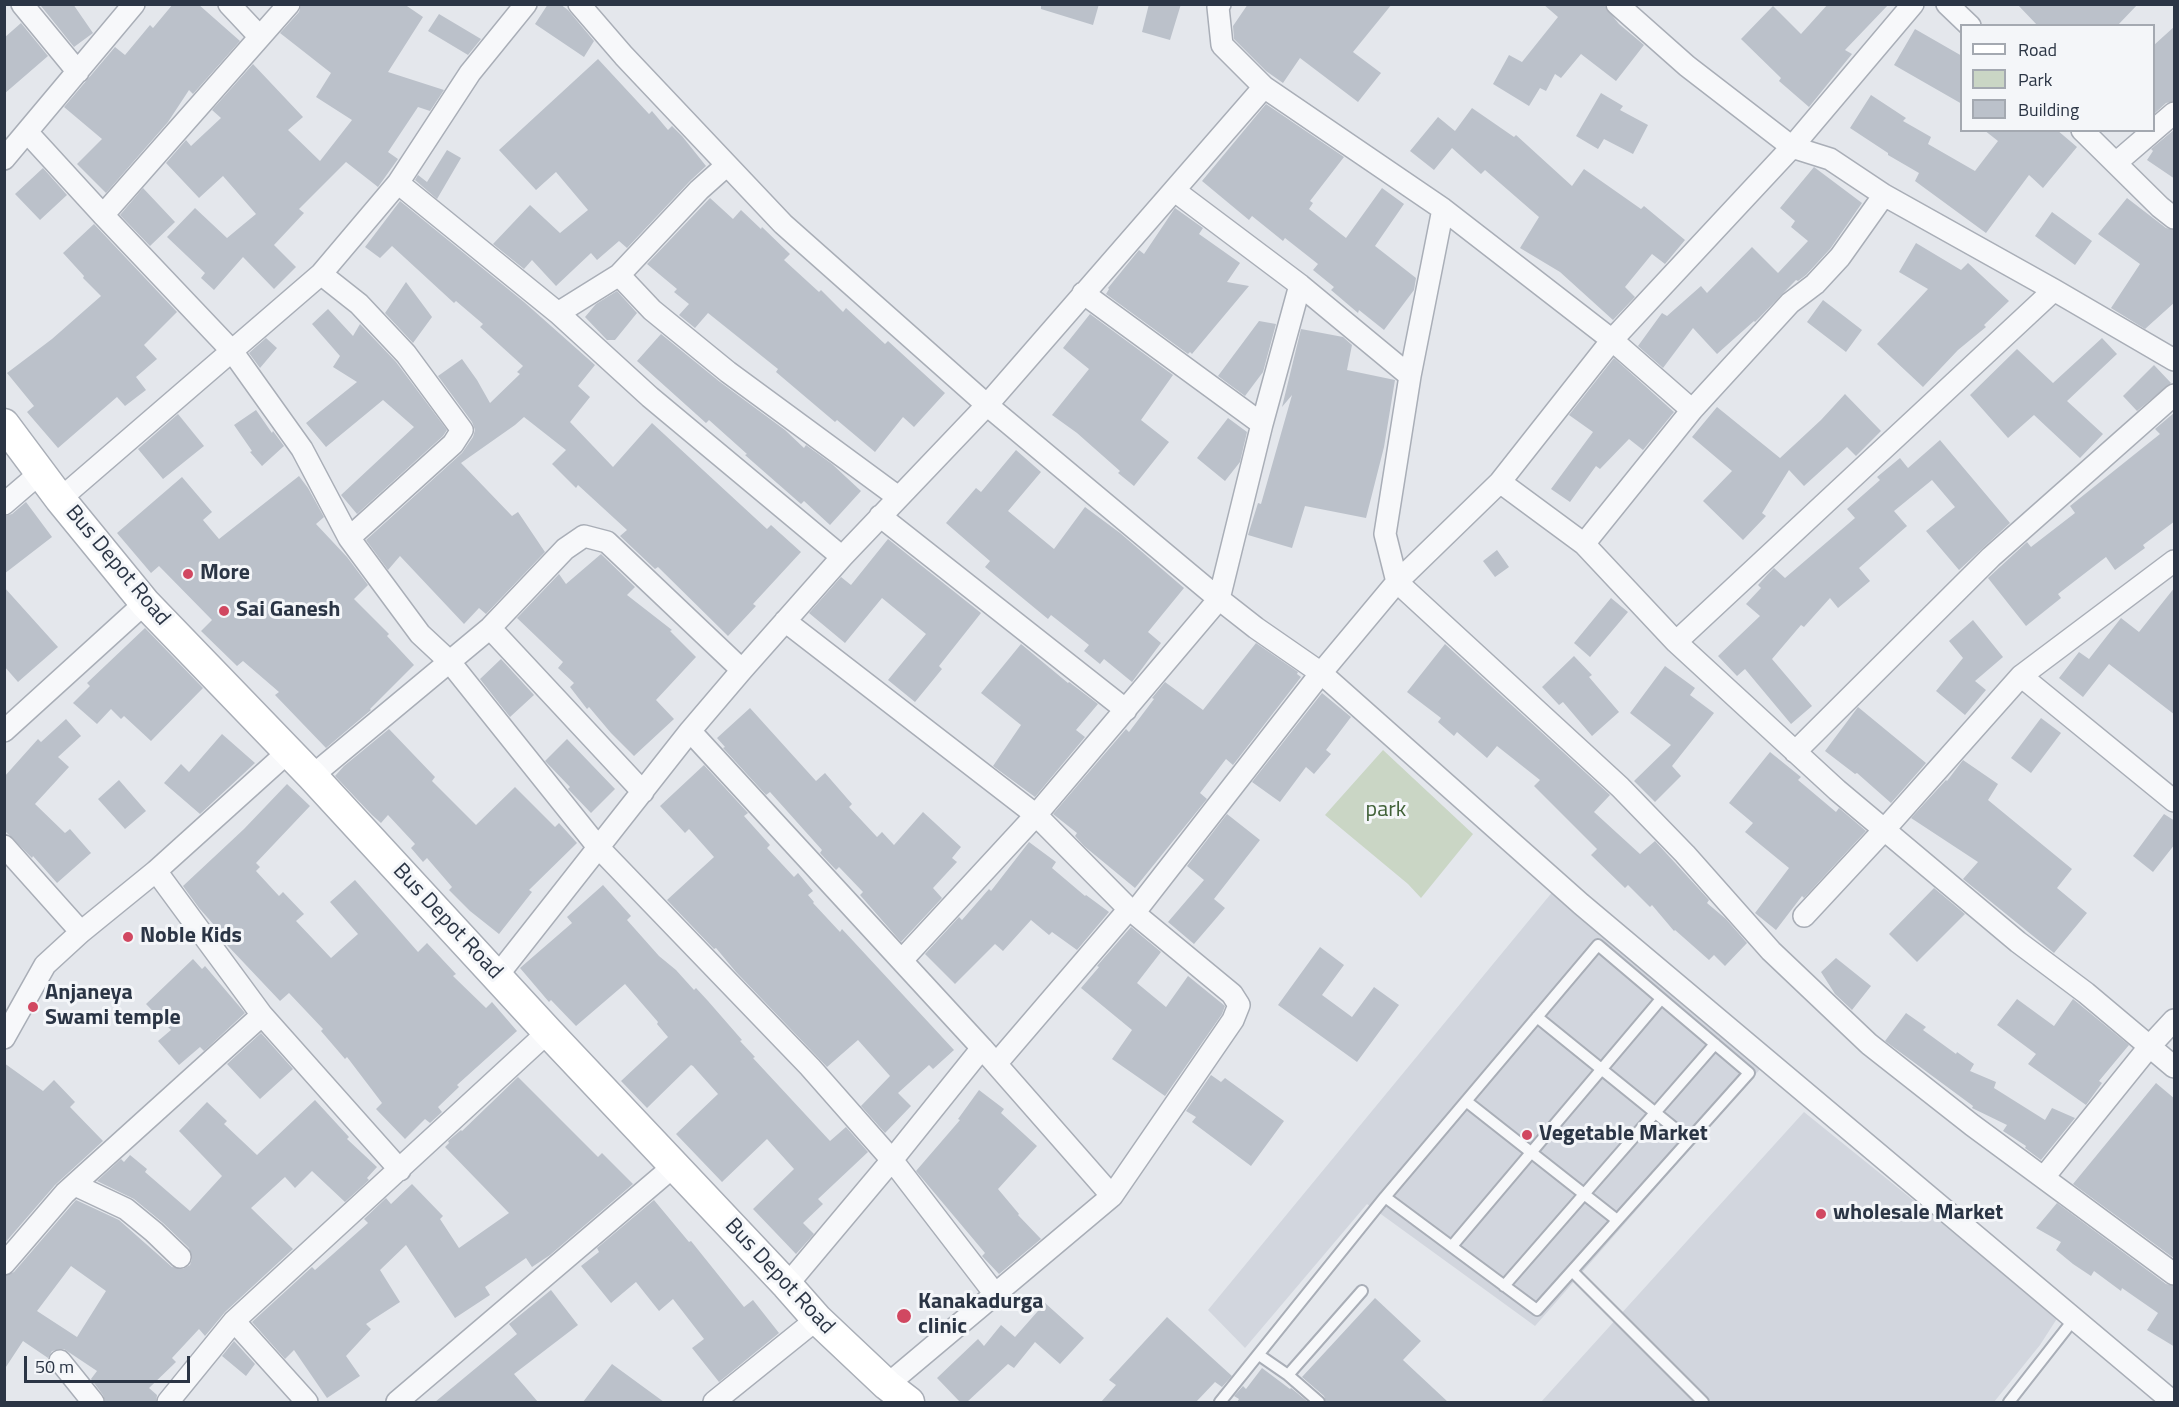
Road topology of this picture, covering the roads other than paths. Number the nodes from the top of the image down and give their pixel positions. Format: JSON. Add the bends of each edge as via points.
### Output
{"nodes":[{"id":1,"x":22,"y":4,"type":"edge"},
{"id":2,"x":134,"y":4,"type":"edge"},
{"id":3,"x":230,"y":4,"type":"edge"},
{"id":4,"x":289,"y":4,"type":"edge"},
{"id":5,"x":526,"y":4,"type":"edge"},
{"id":6,"x":579,"y":4,"type":"edge"},
{"id":7,"x":1220,"y":4,"type":"edge"},
{"id":8,"x":1617,"y":4,"type":"edge"},
{"id":9,"x":1913,"y":4,"type":"edge"},
{"id":10,"x":1947,"y":4,"type":"edge"},
{"id":11,"x":1968,"y":24,"type":"edge"},
{"id":12,"x":260,"y":37,"type":"junction"},
{"id":13,"x":78,"y":72,"type":"junction"},
{"id":14,"x":1264,"y":87,"type":"junction"},
{"id":15,"x":2175,"y":113,"type":"edge"},
{"id":16,"x":2155,"y":130,"type":"edge"},
{"id":17,"x":27,"y":132,"type":"junction"},
{"id":18,"x":2084,"y":132,"type":"edge"},
{"id":19,"x":2153,"y":132,"type":"edge"},
{"id":20,"x":1792,"y":147,"type":"junction"},
{"id":21,"x":4,"y":159,"type":"edge"},
{"id":22,"x":2117,"y":162,"type":"junction"},
{"id":23,"x":727,"y":165,"type":"junction"},
{"id":24,"x":398,"y":183,"type":"junction"},
{"id":25,"x":1174,"y":191,"type":"junction"},
{"id":26,"x":1884,"y":195,"type":"junction"},
{"id":27,"x":1443,"y":209,"type":"junction"},
{"id":28,"x":103,"y":215,"type":"junction"},
{"id":29,"x":2175,"y":219,"type":"edge"},
{"id":30,"x":321,"y":274,"type":"junction"},
{"id":31,"x":618,"y":275,"type":"junction"},
{"id":32,"x":1300,"y":285,"type":"junction"},
{"id":33,"x":2054,"y":290,"type":"junction"},
{"id":34,"x":1083,"y":292,"type":"junction"},
{"id":35,"x":558,"y":313,"type":"junction"},
{"id":36,"x":1612,"y":340,"type":"junction"},
{"id":37,"x":232,"y":351,"type":"junction"},
{"id":38,"x":2175,"y":360,"type":"edge"},
{"id":39,"x":1410,"y":376,"type":"junction"},
{"id":40,"x":2175,"y":395,"type":"edge"},
{"id":41,"x":987,"y":405,"type":"junction"},
{"id":42,"x":1692,"y":410,"type":"junction"},
{"id":43,"x":4,"y":424,"type":"edge"},
{"id":44,"x":1262,"y":424,"type":"junction"},
{"id":45,"x":40,"y":472,"type":"junction"},
{"id":46,"x":1500,"y":482,"type":"junction"},
{"id":47,"x":898,"y":497,"type":"junction"},
{"id":48,"x":60,"y":499,"type":"junction"},
{"id":49,"x":4,"y":504,"type":"edge"},
{"id":50,"x":880,"y":516,"type":"junction"},
{"id":51,"x":350,"y":538,"type":"junction"},
{"id":52,"x":1584,"y":544,"type":"junction"},
{"id":53,"x":842,"y":556,"type":"junction"},
{"id":54,"x":2175,"y":561,"type":"edge"},
{"id":55,"x":1397,"y":582,"type":"junction"},
{"id":56,"x":1219,"y":598,"type":"junction"},
{"id":57,"x":145,"y":603,"type":"junction"},
{"id":58,"x":784,"y":621,"type":"junction"},
{"id":59,"x":490,"y":628,"type":"junction"},
{"id":60,"x":1676,"y":642,"type":"junction"},
{"id":61,"x":449,"y":661,"type":"junction"},
{"id":62,"x":742,"y":670,"type":"junction"},
{"id":63,"x":1321,"y":673,"type":"junction"},
{"id":64,"x":2021,"y":676,"type":"junction"},
{"id":65,"x":1126,"y":710,"type":"junction"},
{"id":66,"x":4,"y":731,"type":"edge"},
{"id":67,"x":690,"y":731,"type":"junction"},
{"id":68,"x":288,"y":752,"type":"junction"},
{"id":69,"x":1795,"y":752,"type":"junction"},
{"id":70,"x":312,"y":776,"type":"junction"},
{"id":71,"x":643,"y":792,"type":"junction"},
{"id":72,"x":2175,"y":801,"type":"edge"},
{"id":73,"x":1036,"y":815,"type":"junction"},
{"id":74,"x":1884,"y":830,"type":"junction"},
{"id":75,"x":4,"y":846,"type":"edge"},
{"id":76,"x":598,"y":848,"type":"junction"},
{"id":77,"x":156,"y":871,"type":"junction"},
{"id":78,"x":1131,"y":911,"type":"junction"},
{"id":79,"x":1804,"y":916,"type":"dead end"},
{"id":80,"x":81,"y":932,"type":"junction"},
{"id":81,"x":902,"y":960,"type":"junction"},
{"id":82,"x":497,"y":976,"type":"junction"},
{"id":83,"x":1662,"y":999,"type":"junction"},
{"id":84,"x":262,"y":1015,"type":"junction"},
{"id":85,"x":1537,"y":1017,"type":"junction"},
{"id":86,"x":2175,"y":1020,"type":"edge"},
{"id":87,"x":548,"y":1032,"type":"junction"},
{"id":88,"x":4,"y":1038,"type":"edge"},
{"id":89,"x":1715,"y":1044,"type":"junction"},
{"id":90,"x":2149,"y":1047,"type":"junction"},
{"id":91,"x":982,"y":1048,"type":"junction"},
{"id":92,"x":996,"y":1064,"type":"junction"},
{"id":93,"x":2175,"y":1067,"type":"edge"},
{"id":94,"x":1602,"y":1069,"type":"junction"},
{"id":95,"x":1466,"y":1101,"type":"junction"},
{"id":96,"x":1656,"y":1112,"type":"junction"},
{"id":97,"x":1689,"y":1140,"type":"junction"},
{"id":98,"x":1531,"y":1153,"type":"junction"},
{"id":99,"x":892,"y":1160,"type":"junction"},
{"id":100,"x":674,"y":1166,"type":"junction"},
{"id":101,"x":400,"y":1170,"type":"junction"},
{"id":102,"x":2044,"y":1177,"type":"junction"},
{"id":103,"x":75,"y":1185,"type":"junction"},
{"id":104,"x":1584,"y":1194,"type":"junction"},
{"id":105,"x":1112,"y":1196,"type":"junction"},
{"id":106,"x":1385,"y":1197,"type":"junction"},
{"id":107,"x":1617,"y":1220,"type":"junction"},
{"id":108,"x":1452,"y":1246,"type":"junction"},
{"id":109,"x":180,"y":1257,"type":"dead end"},
{"id":110,"x":4,"y":1264,"type":"edge"},
{"id":111,"x":1572,"y":1271,"type":"junction"},
{"id":112,"x":2175,"y":1274,"type":"edge"},
{"id":113,"x":787,"y":1285,"type":"junction"},
{"id":114,"x":1504,"y":1286,"type":"junction"},
{"id":115,"x":1362,"y":1292,"type":"dead end"},
{"id":116,"x":995,"y":1294,"type":"junction"},
{"id":117,"x":817,"y":1318,"type":"junction"},
{"id":118,"x":2074,"y":1319,"type":"junction"},
{"id":119,"x":234,"y":1322,"type":"junction"},
{"id":120,"x":1259,"y":1355,"type":"junction"},
{"id":121,"x":60,"y":1361,"type":"dead end"},
{"id":122,"x":1288,"y":1375,"type":"junction"},
{"id":123,"x":898,"y":1394,"type":"edge"},
{"id":124,"x":93,"y":1402,"type":"edge"},
{"id":125,"x":168,"y":1402,"type":"edge"},
{"id":126,"x":307,"y":1402,"type":"edge"},
{"id":127,"x":397,"y":1402,"type":"edge"},
{"id":128,"x":714,"y":1402,"type":"edge"},
{"id":129,"x":1220,"y":1402,"type":"edge"},
{"id":130,"x":1319,"y":1402,"type":"edge"},
{"id":131,"x":1703,"y":1402,"type":"edge"},
{"id":132,"x":2009,"y":1402,"type":"edge"},
{"id":133,"x":2173,"y":1402,"type":"edge"}],
"edges":[{"from":1,"to":13,"type":"street"},
{"from":2,"to":13,"type":"street"},
{"from":3,"to":12,"type":"street"},
{"from":4,"to":12,"type":"street"},
{"from":5,"to":24,"type":"street","via":[[470,73]]},
{"from":6,"to":23,"type":"street"},
{"from":7,"to":14,"type":"street","via":[[1222,45]]},
{"from":8,"to":20,"type":"street","via":[[1687,66]]},
{"from":9,"to":20,"type":"street"},
{"from":10,"to":11,"type":"street"},
{"from":12,"to":28,"type":"street"},
{"from":13,"to":17,"type":"street"},
{"from":14,"to":25,"type":"street"},
{"from":14,"to":27,"type":"street"},
{"from":15,"to":16,"type":"street"},
{"from":17,"to":21,"type":"street"},
{"from":17,"to":28,"type":"street"},
{"from":18,"to":22,"type":"street"},
{"from":19,"to":22,"type":"street"},
{"from":20,"to":26,"type":"street","via":[[1830,159]]},
{"from":20,"to":36,"type":"street"},
{"from":22,"to":29,"type":"street"},
{"from":23,"to":31,"type":"street"},
{"from":23,"to":41,"type":"street","via":[[783,224]]},
{"from":24,"to":30,"type":"street"},
{"from":24,"to":35,"type":"street"},
{"from":25,"to":32,"type":"street"},
{"from":25,"to":34,"type":"street"},
{"from":26,"to":33,"type":"street"},
{"from":26,"to":42,"type":"street","via":[[1840,257],[1790,303]]},
{"from":27,"to":36,"type":"street"},
{"from":27,"to":39,"type":"street"},
{"from":28,"to":37,"type":"street"},
{"from":30,"to":37,"type":"street"},
{"from":30,"to":51,"type":"street","via":[[359,304],[406,354],[462,430],[453,444]]},
{"from":31,"to":35,"type":"street"},
{"from":31,"to":47,"type":"street","via":[[652,310],[728,372]]},
{"from":32,"to":39,"type":"street"},
{"from":32,"to":44,"type":"street"},
{"from":33,"to":38,"type":"street"},
{"from":33,"to":60,"type":"street"},
{"from":34,"to":41,"type":"street"},
{"from":34,"to":44,"type":"street"},
{"from":35,"to":53,"type":"street","via":[[650,397]]},
{"from":36,"to":42,"type":"street"},
{"from":36,"to":46,"type":"street"},
{"from":37,"to":48,"type":"street"},
{"from":37,"to":51,"type":"street","via":[[302,449]]},
{"from":39,"to":55,"type":"street","via":[[1385,534]]},
{"from":40,"to":69,"type":"street","via":[[1991,557]]},
{"from":41,"to":47,"type":"street"},
{"from":41,"to":56,"type":"street"},
{"from":42,"to":52,"type":"street"},
{"from":43,"to":45,"type":"street","name":"Bus Depot Road"},
{"from":44,"to":56,"type":"street"},
{"from":45,"to":48,"type":"street","name":"Bus Depot Road"},
{"from":45,"to":49,"type":"street"},
{"from":46,"to":52,"type":"street"},
{"from":46,"to":55,"type":"street"},
{"from":47,"to":50,"type":"street"},
{"from":48,"to":57,"type":"street","name":"Bus Depot Road"},
{"from":50,"to":53,"type":"street"},
{"from":50,"to":65,"type":"street"},
{"from":51,"to":61,"type":"street","via":[[420,634]]},
{"from":52,"to":60,"type":"street"},
{"from":53,"to":58,"type":"street"},
{"from":54,"to":64,"type":"street"},
{"from":55,"to":63,"type":"street"},
{"from":55,"to":102,"type":"street","via":[[1620,787],[1825,1004],[1912,1079]]},
{"from":56,"to":63,"type":"street"},
{"from":56,"to":65,"type":"street"},
{"from":57,"to":66,"type":"street"},
{"from":57,"to":68,"type":"street","name":"Bus Depot Road"},
{"from":58,"to":62,"type":"street"},
{"from":58,"to":73,"type":"street"},
{"from":59,"to":61,"type":"street"},
{"from":59,"to":62,"type":"street","via":[[565,549],[584,537],[607,542]]},
{"from":59,"to":71,"type":"street"},
{"from":60,"to":69,"type":"street"},
{"from":61,"to":70,"type":"street"},
{"from":61,"to":76,"type":"street"},
{"from":62,"to":67,"type":"street"},
{"from":63,"to":78,"type":"street"},
{"from":63,"to":118,"type":"street","via":[[1581,904]]},
{"from":64,"to":72,"type":"street"},
{"from":64,"to":74,"type":"street"},
{"from":65,"to":73,"type":"street"},
{"from":67,"to":71,"type":"street"},
{"from":67,"to":81,"type":"street"},
{"from":68,"to":70,"type":"street","name":"Bus Depot Road"},
{"from":68,"to":77,"type":"street"},
{"from":69,"to":74,"type":"street"},
{"from":70,"to":82,"type":"street","name":"Bus Depot Road"},
{"from":71,"to":76,"type":"street"},
{"from":73,"to":78,"type":"street"},
{"from":73,"to":81,"type":"street"},
{"from":74,"to":79,"type":"street"},
{"from":74,"to":90,"type":"street"},
{"from":75,"to":80,"type":"street"},
{"from":76,"to":82,"type":"street"},
{"from":76,"to":99,"type":"street","via":[[810,1068]]},
{"from":77,"to":80,"type":"street"},
{"from":77,"to":84,"type":"street"},
{"from":78,"to":92,"type":"street"},
{"from":78,"to":105,"type":"street","via":[[1232,994],[1239,1005],[1233,1020]]},
{"from":80,"to":88,"type":"street","via":[[45,965]]},
{"from":81,"to":91,"type":"street"},
{"from":82,"to":87,"type":"street","name":"Bus Depot Road"},
{"from":83,"to":85,"type":"lane","via":[[1598,945]]},
{"from":83,"to":89,"type":"lane"},
{"from":83,"to":94,"type":"lane"},
{"from":84,"to":101,"type":"street"},
{"from":84,"to":103,"type":"street"},
{"from":85,"to":94,"type":"lane"},
{"from":85,"to":95,"type":"lane"},
{"from":86,"to":90,"type":"street"},
{"from":87,"to":100,"type":"street","name":"Bus Depot Road"},
{"from":87,"to":101,"type":"street"},
{"from":89,"to":96,"type":"lane"},
{"from":89,"to":97,"type":"lane","via":[[1749,1073]]},
{"from":90,"to":93,"type":"street"},
{"from":90,"to":102,"type":"street"},
{"from":91,"to":92,"type":"street"},
{"from":91,"to":99,"type":"street"},
{"from":92,"to":105,"type":"street"},
{"from":94,"to":96,"type":"lane"},
{"from":94,"to":98,"type":"lane"},
{"from":95,"to":98,"type":"lane"},
{"from":95,"to":106,"type":"lane"},
{"from":96,"to":97,"type":"lane"},
{"from":96,"to":104,"type":"lane"},
{"from":97,"to":107,"type":"lane"},
{"from":98,"to":104,"type":"lane"},
{"from":98,"to":108,"type":"lane"},
{"from":99,"to":113,"type":"street"},
{"from":99,"to":116,"type":"street"},
{"from":100,"to":113,"type":"street","name":"Bus Depot Road"},
{"from":100,"to":127,"type":"street"},
{"from":101,"to":119,"type":"street"},
{"from":102,"to":112,"type":"street"},
{"from":103,"to":109,"type":"street","via":[[126,1209]]},
{"from":103,"to":110,"type":"street"},
{"from":104,"to":107,"type":"lane"},
{"from":104,"to":114,"type":"lane"},
{"from":105,"to":116,"type":"street"},
{"from":106,"to":108,"type":"lane"},
{"from":106,"to":120,"type":"lane"},
{"from":107,"to":111,"type":"lane"},
{"from":108,"to":114,"type":"lane"},
{"from":111,"to":114,"type":"lane","via":[[1537,1310]]},
{"from":111,"to":131,"type":"lane"},
{"from":113,"to":117,"type":"street","name":"Bus Depot Road"},
{"from":115,"to":122,"type":"lane"},
{"from":116,"to":123,"type":"street"},
{"from":117,"to":123,"type":"street","name":"Bus Depot Road"},
{"from":117,"to":128,"type":"street"},
{"from":118,"to":132,"type":"lane"},
{"from":118,"to":133,"type":"street"},
{"from":119,"to":125,"type":"street"},
{"from":119,"to":126,"type":"street"},
{"from":120,"to":122,"type":"lane"},
{"from":120,"to":129,"type":"lane"},
{"from":121,"to":124,"type":"street"},
{"from":122,"to":130,"type":"lane"}]}
